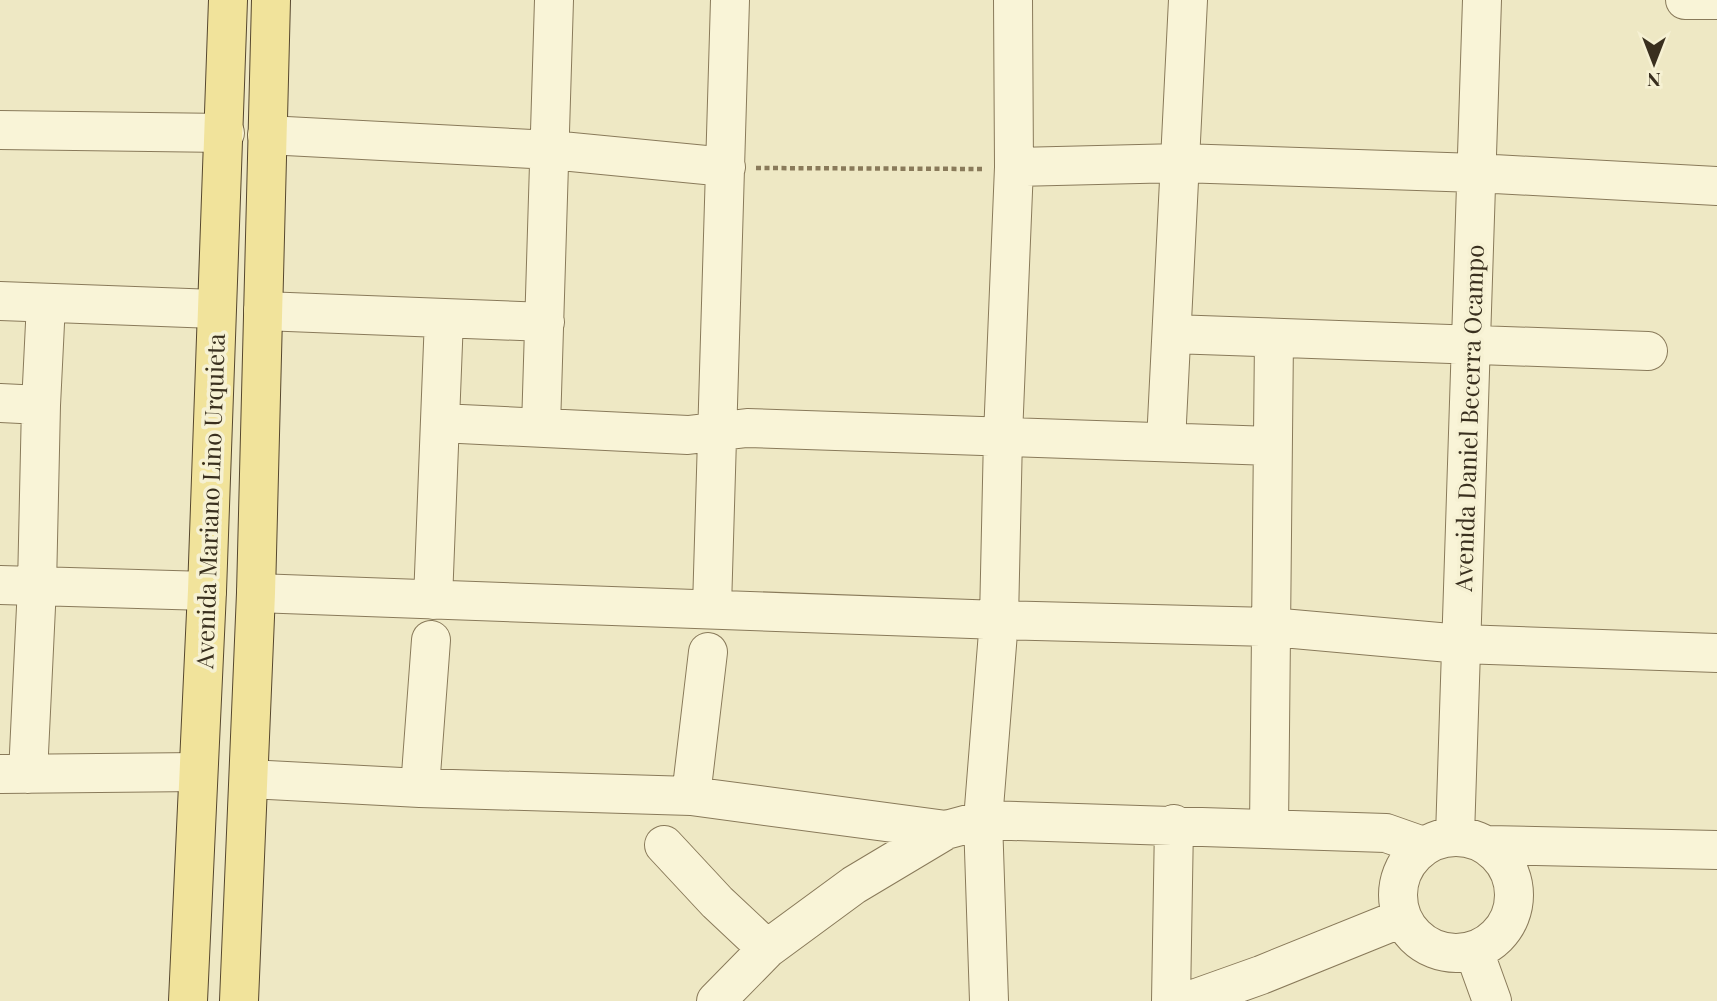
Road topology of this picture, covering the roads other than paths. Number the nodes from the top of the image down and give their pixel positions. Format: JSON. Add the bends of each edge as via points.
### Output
{"nodes":[{"id":1,"x":228,"y":0,"type":"edge"},
{"id":2,"x":271,"y":0,"type":"edge"},
{"id":3,"x":554,"y":0,"type":"edge"},
{"id":4,"x":730,"y":0,"type":"edge"},
{"id":5,"x":1013,"y":0,"type":"edge"},
{"id":6,"x":1188,"y":0,"type":"edge"},
{"id":7,"x":1482,"y":0,"type":"edge"},
{"id":8,"x":1685,"y":0,"type":"edge"},
{"id":9,"x":1717,"y":0,"type":"edge"},
{"id":10,"x":0,"y":130,"type":"edge"},
{"id":11,"x":225,"y":133,"type":"junction"},
{"id":12,"x":267,"y":135,"type":"junction"},
{"id":13,"x":551,"y":150,"type":"junction"},
{"id":14,"x":1180,"y":163,"type":"junction"},
{"id":15,"x":726,"y":167,"type":"junction"},
{"id":16,"x":1014,"y":167,"type":"junction"},
{"id":17,"x":1476,"y":173,"type":"junction"},
{"id":18,"x":1717,"y":186,"type":"edge"},
{"id":19,"x":0,"y":301,"type":"edge"},
{"id":20,"x":46,"y":303,"type":"junction"},
{"id":21,"x":215,"y":309,"type":"junction"},
{"id":22,"x":263,"y":311,"type":"junction"},
{"id":23,"x":444,"y":318,"type":"junction"},
{"id":24,"x":545,"y":322,"type":"junction"},
{"id":25,"x":1171,"y":334,"type":"junction"},
{"id":26,"x":1274,"y":338,"type":"junction"},
{"id":27,"x":1469,"y":345,"type":"junction"},
{"id":28,"x":1648,"y":351,"type":"dead end"},
{"id":29,"x":0,"y":403,"type":"edge"},
{"id":30,"x":41,"y":405,"type":"junction"},
{"id":31,"x":440,"y":423,"type":"junction"},
{"id":32,"x":541,"y":427,"type":"junction"},
{"id":33,"x":717,"y":432,"type":"junction"},
{"id":34,"x":1003,"y":436,"type":"junction"},
{"id":35,"x":1166,"y":442,"type":"junction"},
{"id":36,"x":1272,"y":446,"type":"junction"},
{"id":37,"x":0,"y":585,"type":"edge"},
{"id":38,"x":37,"y":586,"type":"junction"},
{"id":39,"x":207,"y":591,"type":"junction"},
{"id":40,"x":256,"y":593,"type":"junction"},
{"id":41,"x":433,"y":600,"type":"junction"},
{"id":42,"x":712,"y":607,"type":"junction"},
{"id":43,"x":999,"y":620,"type":"junction"},
{"id":44,"x":1270,"y":627,"type":"junction"},
{"id":45,"x":431,"y":640,"type":"dead end"},
{"id":46,"x":1461,"y":644,"type":"junction"},
{"id":47,"x":708,"y":652,"type":"dead end"},
{"id":48,"x":1717,"y":653,"type":"edge"},
{"id":49,"x":198,"y":772,"type":"junction"},
{"id":50,"x":14,"y":774,"type":"edge"},
{"id":51,"x":249,"y":779,"type":"junction"},
{"id":52,"x":420,"y":788,"type":"junction"},
{"id":53,"x":691,"y":796,"type":"junction"},
{"id":54,"x":983,"y":820,"type":"junction"},
{"id":55,"x":1174,"y":824,"type":"junction"},
{"id":56,"x":1269,"y":829,"type":"junction"},
{"id":57,"x":946,"y":830,"type":"junction"},
{"id":58,"x":1455,"y":842,"type":"junction"},
{"id":59,"x":664,"y":845,"type":"dead end"},
{"id":60,"x":1717,"y":850,"type":"edge"},
{"id":61,"x":1402,"y":918,"type":"junction"},
{"id":62,"x":767,"y":949,"type":"junction"},
{"id":63,"x":1474,"y":951,"type":"junction"},
{"id":64,"x":1266,"y":988,"type":"edge"},
{"id":65,"x":188,"y":1001,"type":"edge"},
{"id":66,"x":239,"y":1001,"type":"edge"},
{"id":67,"x":716,"y":1001,"type":"edge"},
{"id":68,"x":989,"y":1001,"type":"edge"},
{"id":69,"x":1171,"y":1001,"type":"edge"},
{"id":70,"x":1188,"y":1001,"type":"edge"},
{"id":71,"x":1492,"y":1001,"type":"edge"}],
"edges":[{"from":1,"to":11,"type":"main road","name":"Avenida Mariano Lino Urquieta"},
{"from":2,"to":12,"type":"main road","name":"Avenida Mariano Lino Urquieta"},
{"from":3,"to":13,"type":"street"},
{"from":4,"to":15,"type":"street"},
{"from":5,"to":16,"type":"street"},
{"from":6,"to":14,"type":"street"},
{"from":7,"to":17,"type":"street","name":"Avenida Daniel Becerra Ocampo"},
{"from":8,"to":9,"type":"street"},
{"from":10,"to":11,"type":"street"},
{"from":11,"to":21,"type":"main road","name":"Avenida Mariano Lino Urquieta"},
{"from":12,"to":13,"type":"street"},
{"from":12,"to":22,"type":"main road","name":"Avenida Mariano Lino Urquieta"},
{"from":13,"to":15,"type":"street"},
{"from":13,"to":24,"type":"street"},
{"from":14,"to":16,"type":"street"},
{"from":14,"to":17,"type":"street"},
{"from":14,"to":25,"type":"street"},
{"from":15,"to":33,"type":"street"},
{"from":16,"to":34,"type":"street"},
{"from":17,"to":18,"type":"street"},
{"from":17,"to":27,"type":"street","name":"Avenida Daniel Becerra Ocampo"},
{"from":19,"to":20,"type":"street"},
{"from":20,"to":21,"type":"street"},
{"from":20,"to":30,"type":"street"},
{"from":21,"to":39,"type":"main road","name":"Avenida Mariano Lino Urquieta"},
{"from":22,"to":23,"type":"street"},
{"from":22,"to":40,"type":"main road","name":"Avenida Mariano Lino Urquieta"},
{"from":23,"to":24,"type":"street"},
{"from":23,"to":31,"type":"street"},
{"from":24,"to":32,"type":"street"},
{"from":25,"to":26,"type":"street"},
{"from":25,"to":35,"type":"street"},
{"from":26,"to":27,"type":"street"},
{"from":26,"to":36,"type":"street"},
{"from":27,"to":28,"type":"street"},
{"from":27,"to":46,"type":"street","name":"Avenida Daniel Becerra Ocampo"},
{"from":29,"to":30,"type":"street"},
{"from":30,"to":38,"type":"street"},
{"from":31,"to":32,"type":"street"},
{"from":31,"to":41,"type":"street"},
{"from":32,"to":33,"type":"street","via":[[688,435]]},
{"from":33,"to":34,"type":"street","via":[[747,428]]},
{"from":33,"to":42,"type":"street"},
{"from":34,"to":35,"type":"street"},
{"from":34,"to":43,"type":"street"},
{"from":35,"to":36,"type":"street"},
{"from":36,"to":44,"type":"street"},
{"from":37,"to":38,"type":"street"},
{"from":38,"to":39,"type":"street"},
{"from":38,"to":50,"type":"street"},
{"from":39,"to":49,"type":"main road","name":"Avenida Mariano Lino Urquieta"},
{"from":40,"to":41,"type":"street"},
{"from":40,"to":51,"type":"main road","name":"Avenida Mariano Lino Urquieta"},
{"from":41,"to":42,"type":"street"},
{"from":42,"to":43,"type":"street"},
{"from":43,"to":44,"type":"street"},
{"from":43,"to":54,"type":"street"},
{"from":44,"to":46,"type":"street"},
{"from":44,"to":56,"type":"street"},
{"from":45,"to":52,"type":"street"},
{"from":46,"to":48,"type":"street"},
{"from":46,"to":58,"type":"street","name":"Avenida Daniel Becerra Ocampo"},
{"from":47,"to":53,"type":"street"},
{"from":49,"to":50,"type":"street"},
{"from":49,"to":65,"type":"main road","name":"Avenida Mariano Lino Urquieta"},
{"from":51,"to":52,"type":"street"},
{"from":51,"to":66,"type":"main road","name":"Avenida Mariano Lino Urquieta"},
{"from":52,"to":53,"type":"street"},
{"from":53,"to":57,"type":"street"},
{"from":54,"to":55,"type":"street"},
{"from":54,"to":57,"type":"street"},
{"from":54,"to":68,"type":"street"},
{"from":55,"to":56,"type":"street"},
{"from":55,"to":69,"type":"street"},
{"from":56,"to":58,"type":"street","via":[[1386,833]]},
{"from":57,"to":62,"type":"street","via":[[853,885]]},
{"from":58,"to":60,"type":"street"},
{"from":58,"to":61,"type":"street","via":[[1408,860],[1399,878]]},
{"from":58,"to":63,"type":"street","via":[[1504,860],[1514,880],[1515,902],[1508,923],[1494,940]]},
{"from":59,"to":62,"type":"street"},
{"from":61,"to":63,"type":"street","via":[[1414,936],[1432,949],[1453,954]]},
{"from":61,"to":64,"type":"street"},
{"from":62,"to":67,"type":"street"},
{"from":63,"to":71,"type":"street"},
{"from":64,"to":70,"type":"street"}]}
